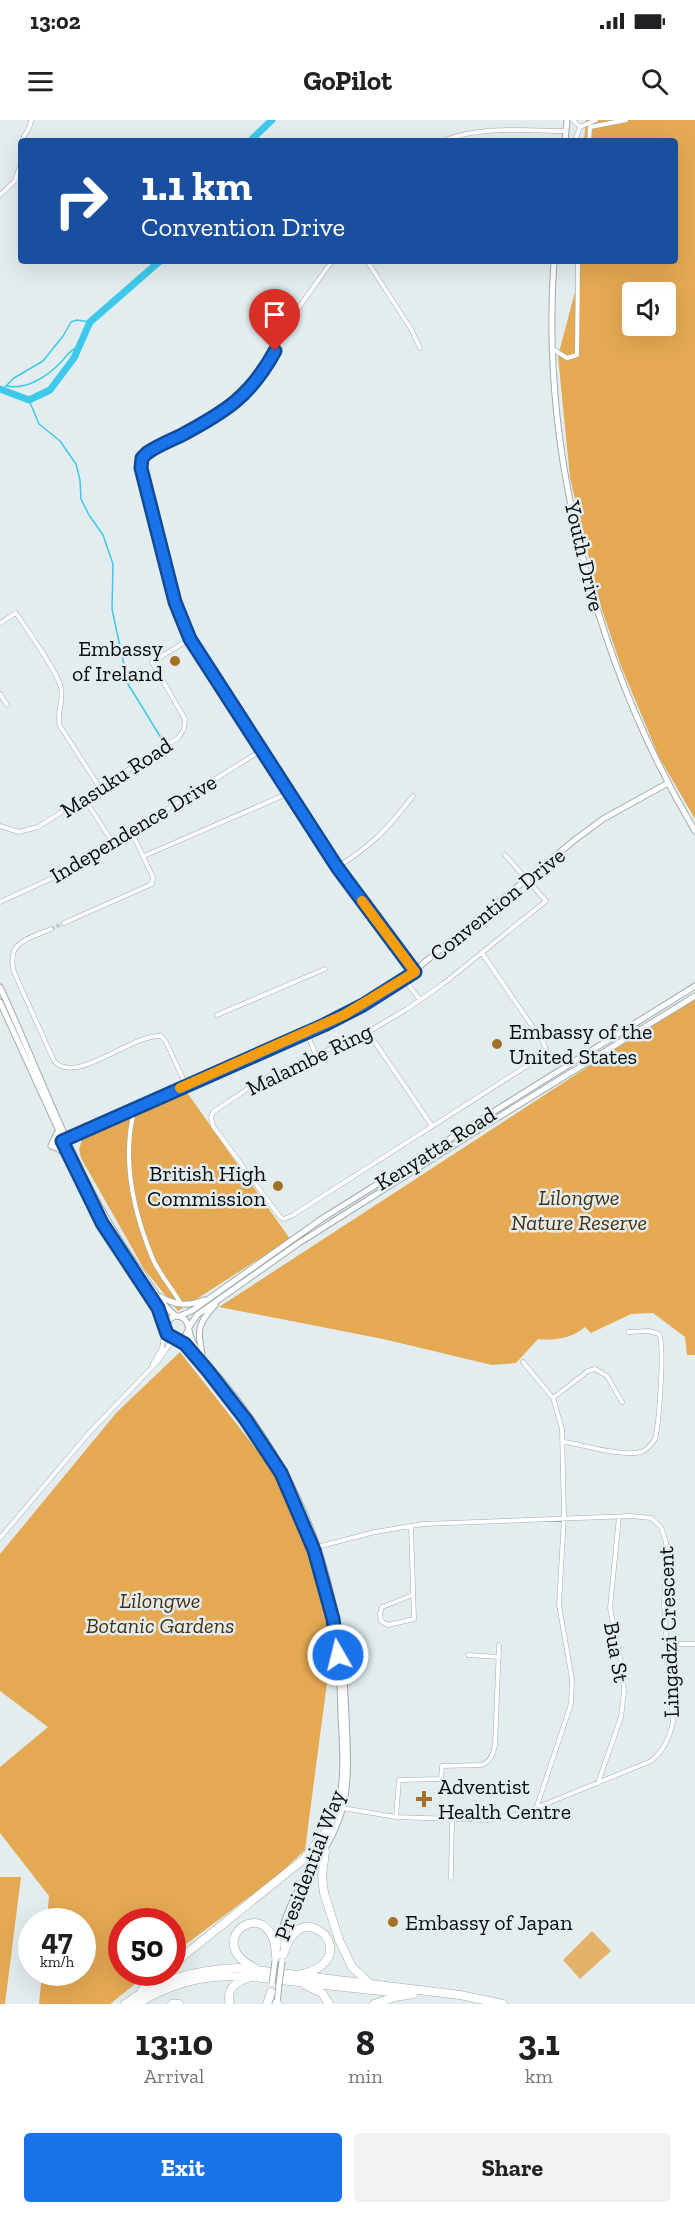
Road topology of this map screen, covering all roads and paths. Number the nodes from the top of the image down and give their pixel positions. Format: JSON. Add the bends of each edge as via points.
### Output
{"nodes":[{"id":1,"x":31,"y":120,"type":"edge"},
{"id":2,"x":567,"y":120,"type":"edge"},
{"id":3,"x":573,"y":120,"type":"edge"},
{"id":4,"x":596,"y":120,"type":"edge"},
{"id":5,"x":626,"y":120,"type":"edge"},
{"id":6,"x":580,"y":127,"type":"junction"},
{"id":7,"x":566,"y":131,"type":"junction"},
{"id":8,"x":23,"y":138,"type":"edge"},
{"id":9,"x":449,"y":138,"type":"edge"},
{"id":10,"x":565,"y":138,"type":"edge"},
{"id":11,"x":576,"y":138,"type":"edge"},
{"id":12,"x":589,"y":138,"type":"edge"},
{"id":13,"x":18,"y":172,"type":"edge"},
{"id":14,"x":0,"y":195,"type":"edge"},
{"id":15,"x":330,"y":264,"type":"edge"},
{"id":16,"x":369,"y":264,"type":"edge"},
{"id":17,"x":554,"y":264,"type":"edge"},
{"id":18,"x":578,"y":264,"type":"edge"},
{"id":19,"x":420,"y":348,"type":"dead end"},
{"id":20,"x":554,"y":350,"type":"junction"},
{"id":21,"x":0,"y":623,"type":"edge"},
{"id":22,"x":190,"y":639,"type":"junction"},
{"id":23,"x":0,"y":694,"type":"edge"},
{"id":24,"x":7,"y":705,"type":"dead end"},
{"id":25,"x":262,"y":750,"type":"junction"},
{"id":26,"x":668,"y":783,"type":"junction"},
{"id":27,"x":100,"y":788,"type":"junction"},
{"id":28,"x":289,"y":793,"type":"junction"},
{"id":29,"x":413,"y":796,"type":"dead end"},
{"id":30,"x":84,"y":798,"type":"junction"},
{"id":31,"x":0,"y":826,"type":"edge"},
{"id":32,"x":131,"y":831,"type":"junction"},
{"id":33,"x":695,"y":831,"type":"edge"},
{"id":34,"x":113,"y":843,"type":"junction"},
{"id":35,"x":505,"y":855,"type":"dead end"},
{"id":36,"x":144,"y":856,"type":"junction"},
{"id":37,"x":337,"y":867,"type":"junction"},
{"id":38,"x":528,"y":879,"type":"junction"},
{"id":39,"x":1,"y":902,"type":"edge"},
{"id":40,"x":64,"y":923,"type":"tunnel mouth"},
{"id":41,"x":51,"y":929,"type":"tunnel mouth"},
{"id":42,"x":482,"y":953,"type":"junction"},
{"id":43,"x":325,"y":969,"type":"dead end"},
{"id":44,"x":415,"y":972,"type":"junction"},
{"id":45,"x":404,"y":979,"type":"junction"},
{"id":46,"x":695,"y":986,"type":"edge"},
{"id":47,"x":0,"y":987,"type":"edge"},
{"id":48,"x":695,"y":996,"type":"edge"},
{"id":49,"x":420,"y":1000,"type":"junction"},
{"id":50,"x":0,"y":1002,"type":"edge"},
{"id":51,"x":217,"y":1016,"type":"dead end"},
{"id":52,"x":307,"y":1032,"type":"junction"},
{"id":53,"x":368,"y":1032,"type":"junction"},
{"id":54,"x":316,"y":1055,"type":"junction"},
{"id":55,"x":43,"y":1084,"type":"junction"},
{"id":56,"x":186,"y":1085,"type":"junction"},
{"id":57,"x":135,"y":1107,"type":"junction"},
{"id":58,"x":125,"y":1112,"type":"junction"},
{"id":59,"x":432,"y":1126,"type":"junction"},
{"id":60,"x":89,"y":1130,"type":"junction"},
{"id":61,"x":57,"y":1131,"type":"junction"},
{"id":62,"x":65,"y":1140,"type":"junction"},
{"id":63,"x":75,"y":1154,"type":"junction"},
{"id":64,"x":88,"y":1196,"type":"junction"},
{"id":65,"x":158,"y":1295,"type":"junction"},
{"id":66,"x":212,"y":1297,"type":"junction"},
{"id":67,"x":222,"y":1298,"type":"junction"},
{"id":68,"x":181,"y":1304,"type":"junction"},
{"id":69,"x":178,"y":1316,"type":"junction"},
{"id":70,"x":165,"y":1327,"type":"junction"},
{"id":71,"x":188,"y":1329,"type":"junction"},
{"id":72,"x":628,"y":1332,"type":"dead end"},
{"id":73,"x":178,"y":1339,"type":"junction"},
{"id":74,"x":202,"y":1356,"type":"junction"},
{"id":75,"x":523,"y":1362,"type":"dead end"},
{"id":76,"x":151,"y":1367,"type":"junction"},
{"id":77,"x":553,"y":1398,"type":"junction"},
{"id":78,"x":622,"y":1401,"type":"dead end"},
{"id":79,"x":564,"y":1442,"type":"junction"},
{"id":80,"x":564,"y":1517,"type":"junction"},
{"id":81,"x":619,"y":1517,"type":"junction"},
{"id":82,"x":411,"y":1526,"type":"junction"},
{"id":83,"x":0,"y":1538,"type":"edge"},
{"id":84,"x":317,"y":1547,"type":"junction"},
{"id":85,"x":413,"y":1594,"type":"junction"},
{"id":86,"x":668,"y":1644,"type":"junction"},
{"id":87,"x":695,"y":1644,"type":"edge"},
{"id":88,"x":499,"y":1645,"type":"dead end"},
{"id":89,"x":468,"y":1655,"type":"dead end"},
{"id":90,"x":499,"y":1657,"type":"junction"},
{"id":91,"x":598,"y":1783,"type":"junction"},
{"id":92,"x":537,"y":1807,"type":"junction"},
{"id":93,"x":342,"y":1808,"type":"junction"},
{"id":94,"x":396,"y":1817,"type":"junction"},
{"id":95,"x":452,"y":1819,"type":"junction"},
{"id":96,"x":328,"y":1829,"type":"junction"},
{"id":97,"x":325,"y":1851,"type":"junction"},
{"id":98,"x":451,"y":1878,"type":"dead end"},
{"id":99,"x":186,"y":1954,"type":"edge"},
{"id":100,"x":279,"y":1958,"type":"junction"},
{"id":101,"x":257,"y":1973,"type":"junction"},
{"id":102,"x":295,"y":1978,"type":"junction"},
{"id":103,"x":371,"y":1984,"type":"junction"},
{"id":104,"x":347,"y":1985,"type":"junction"},
{"id":105,"x":149,"y":1986,"type":"edge"},
{"id":106,"x":272,"y":1988,"type":"joint"},
{"id":107,"x":413,"y":1994,"type":"junction"},
{"id":108,"x":132,"y":2002,"type":"edge"},
{"id":109,"x":172,"y":2004,"type":"edge"},
{"id":110,"x":179,"y":2004,"type":"edge"},
{"id":111,"x":230,"y":2004,"type":"edge"},
{"id":112,"x":274,"y":2004,"type":"edge"},
{"id":113,"x":329,"y":2004,"type":"edge"},
{"id":114,"x":374,"y":2004,"type":"edge"},
{"id":115,"x":492,"y":2004,"type":"edge"},
{"id":116,"x":503,"y":2004,"type":"edge"}],
"edges":[{"from":1,"to":8,"type":"street"},
{"from":2,"to":7,"type":"main road"},
{"from":3,"to":6,"type":"street"},
{"from":4,"to":6,"type":"street"},
{"from":5,"to":12,"type":"street","via":[[590,127]]},
{"from":6,"to":11,"type":"street"},
{"from":7,"to":9,"type":"street","via":[[477,131]]},
{"from":7,"to":10,"type":"main road"},
{"from":13,"to":14,"type":"street","via":[[15,181]]},
{"from":15,"to":22,"type":"street","via":[[292,317],[264,372],[247,392],[218,415],[150,450],[142,458],[141,468],[175,602]]},
{"from":16,"to":19,"type":"street"},
{"from":17,"to":20,"type":"main road","name":"Youth Drive"},
{"from":18,"to":20,"type":"street","via":[[578,354],[567,358]]},
{"from":20,"to":26,"type":"main road","name":"Youth Drive","via":[[564,466],[600,622]]},
{"from":21,"to":27,"type":"street","via":[[16,613],[61,686],[60,726]]},
{"from":22,"to":25,"type":"street"},
{"from":22,"to":27,"type":"street","name":"Masuku Road","via":[[152,662],[183,715],[186,724],[182,734]]},
{"from":23,"to":24,"type":"street"},
{"from":25,"to":28,"type":"street"},
{"from":25,"to":32,"type":"street","name":"Independence Drive"},
{"from":26,"to":33,"type":"main road","name":"Youth Drive"},
{"from":26,"to":38,"type":"main road","name":"Convention Drive","via":[[603,819]]},
{"from":27,"to":30,"type":"street","name":"Masuku Road"},
{"from":28,"to":36,"type":"street"},
{"from":28,"to":37,"type":"street"},
{"from":29,"to":37,"type":"street","via":[[380,836]]},
{"from":30,"to":31,"type":"street","name":"Masuku Road","via":[[32,830],[19,832]]},
{"from":30,"to":34,"type":"street"},
{"from":32,"to":34,"type":"street","name":"Independence Drive"},
{"from":32,"to":36,"type":"street"},
{"from":34,"to":39,"type":"street","name":"Independence Drive","via":[[57,876]]},
{"from":35,"to":38,"type":"street"},
{"from":36,"to":40,"type":"street","via":[[152,884]]},
{"from":37,"to":44,"type":"street"},
{"from":38,"to":42,"type":"street","name":"Malambe Ring","via":[[546,901]]},
{"from":38,"to":44,"type":"main road","name":"Convention Drive"},
{"from":41,"to":56,"type":"street","via":[[18,944],[11,958],[54,1061],[63,1068],[75,1068],[139,1040],[161,1036]]},
{"from":42,"to":49,"type":"street","name":"Malambe Ring"},
{"from":42,"to":59,"type":"street","name":"Malambe Ring","via":[[543,1042],[546,1053]]},
{"from":43,"to":51,"type":"street"},
{"from":44,"to":45,"type":"main road","name":"Convention Drive"},
{"from":45,"to":49,"type":"street"},
{"from":45,"to":52,"type":"main road","name":"Convention Drive","via":[[363,1005]]},
{"from":46,"to":66,"type":"main road","name":"Kenyatta Road","via":[[323,1218]]},
{"from":47,"to":55,"type":"main road","name":"Presidential Way"},
{"from":48,"to":67,"type":"main road","name":"Kenyatta Road","via":[[299,1243]]},
{"from":49,"to":53,"type":"street","name":"Malambe Ring"},
{"from":50,"to":61,"type":"main road","name":"Presidential Way"},
{"from":52,"to":54,"type":"street"},
{"from":52,"to":56,"type":"main road","name":"Convention Drive"},
{"from":53,"to":54,"type":"street","name":"Malambe Ring"},
{"from":53,"to":59,"type":"street"},
{"from":54,"to":59,"type":"street","name":"Malambe Ring","via":[[261,1080],[211,1116],[213,1126],[280,1217],[293,1215]]},
{"from":55,"to":60,"type":"main road","via":[[67,1129],[74,1133]]},
{"from":55,"to":62,"type":"main road","name":"Presidential Way"},
{"from":56,"to":57,"type":"main road","name":"Convention Drive"},
{"from":57,"to":58,"type":"main road","name":"Convention Drive"},
{"from":57,"to":68,"type":"street","via":[[130,1131],[132,1191],[152,1257]]},
{"from":58,"to":60,"type":"main road","name":"Convention Drive"},
{"from":58,"to":63,"type":"main road","via":[[78,1137],[73,1145]]},
{"from":60,"to":62,"type":"main road","name":"Convention Drive"},
{"from":61,"to":62,"type":"main road","name":"Presidential Way"},
{"from":61,"to":64,"type":"main road","via":[[51,1146],[63,1152]]},
{"from":62,"to":63,"type":"main road","name":"Presidential Way"},
{"from":62,"to":64,"type":"main road","name":"Presidential Way"},
{"from":63,"to":65,"type":"main road","name":"Presidential Way","via":[[117,1239]]},
{"from":64,"to":70,"type":"main road","name":"Presidential Way","via":[[111,1239],[158,1308]]},
{"from":65,"to":68,"type":"main road"},
{"from":65,"to":69,"type":"main road","name":"Presidential Way"},
{"from":66,"to":68,"type":"main road"},
{"from":66,"to":69,"type":"main road","name":"Kenyatta Road"},
{"from":67,"to":71,"type":"main road","name":"Kenyatta Road","via":[[197,1315]]},
{"from":67,"to":74,"type":"main road","via":[[199,1328]]},
{"from":69,"to":70,"type":"main road","via":[[169,1319]]},
{"from":69,"to":71,"type":"main road","name":"Presidential Way","via":[[186,1320]]},
{"from":70,"to":73,"type":"main road","name":"Presidential Way","via":[[169,1336]]},
{"from":70,"to":76,"type":"street","via":[[162,1348]]},
{"from":71,"to":73,"type":"main road"},
{"from":71,"to":74,"type":"main road","name":"Presidential Way"},
{"from":72,"to":79,"type":"street","via":[[649,1331],[661,1337],[655,1439],[647,1449],[635,1452]]},
{"from":73,"to":76,"type":"street"},
{"from":73,"to":96,"type":"main road","name":"Presidential Way","via":[[234,1403],[268,1452],[288,1486],[314,1550],[333,1619],[339,1667],[343,1754],[338,1803]]},
{"from":74,"to":84,"type":"main road","name":"Presidential Way","via":[[276,1455]]},
{"from":75,"to":77,"type":"street"},
{"from":76,"to":83,"type":"street"},
{"from":77,"to":78,"type":"street","via":[[595,1369],[607,1376]]},
{"from":77,"to":79,"type":"street"},
{"from":79,"to":80,"type":"street"},
{"from":80,"to":81,"type":"street","name":"Lingadzi Crescent"},
{"from":80,"to":82,"type":"street","name":"Lingadzi Crescent"},
{"from":80,"to":92,"type":"street","via":[[559,1605],[572,1694]]},
{"from":81,"to":86,"type":"street","name":"Lingadzi Crescent","via":[[643,1516],[661,1527],[666,1542],[664,1605]]},
{"from":81,"to":91,"type":"street","name":"Bua St","via":[[610,1608],[624,1692],[621,1717]]},
{"from":82,"to":84,"type":"street","name":"Lingadzi Crescent"},
{"from":82,"to":85,"type":"street"},
{"from":84,"to":93,"type":"main road","name":"Presidential Way","via":[[342,1647],[348,1761]]},
{"from":85,"to":85,"type":"street","via":[[412,1621],[388,1625],[381,1621],[382,1607]]},
{"from":86,"to":87,"type":"street"},
{"from":86,"to":91,"type":"street","name":"Lingadzi Crescent","via":[[673,1722],[668,1741],[651,1761]]},
{"from":88,"to":90,"type":"street"},
{"from":89,"to":90,"type":"street"},
{"from":90,"to":94,"type":"street","via":[[495,1746],[489,1761],[481,1766],[442,1766],[441,1779],[399,1780]]},
{"from":91,"to":92,"type":"street","name":"Lingadzi Crescent"},
{"from":92,"to":95,"type":"street","name":"Lingadzi Crescent","via":[[499,1819]]},
{"from":93,"to":94,"type":"street","name":"Lingadzi Crescent"},
{"from":93,"to":97,"type":"main road","name":"Presidential Way"},
{"from":94,"to":95,"type":"street","name":"Lingadzi Crescent"},
{"from":95,"to":98,"type":"street"},
{"from":96,"to":99,"type":"highway","via":[[304,1859]]},
{"from":96,"to":100,"type":"main road","name":"Presidential Way","via":[[283,1922]]},
{"from":97,"to":100,"type":"main road","name":"Presidential Way","via":[[298,1895]]},
{"from":97,"to":103,"type":"highway","via":[[324,1893],[339,1940],[352,1967]]},
{"from":100,"to":101,"type":"highway","via":[[273,1936],[265,1926],[252,1923],[241,1928],[234,1938],[234,1950]]},
{"from":100,"to":102,"type":"highway","via":[[292,1934],[301,1928],[318,1929],[328,1938],[330,1950],[324,1964]]},
{"from":100,"to":106,"type":"main road","name":"Presidential Way","bridge":true},
{"from":100,"to":112,"type":"main road","name":"Presidential Way","bridge":true},
{"from":101,"to":102,"type":"highway"},
{"from":101,"to":108,"type":"highway","via":[[189,1981]]},
{"from":101,"to":111,"type":"highway","via":[[234,1984],[228,1997]]},
{"from":102,"to":104,"type":"highway"},
{"from":102,"to":113,"type":"highway","via":[[322,1994]]},
{"from":103,"to":104,"type":"highway"},
{"from":103,"to":116,"type":"highway"},
{"from":104,"to":107,"type":"highway"},
{"from":105,"to":108,"type":"highway"},
{"from":106,"to":112,"type":"highway"},
{"from":107,"to":114,"type":"highway"},
{"from":107,"to":115,"type":"highway"},
{"from":109,"to":110,"type":"highway"}]}
